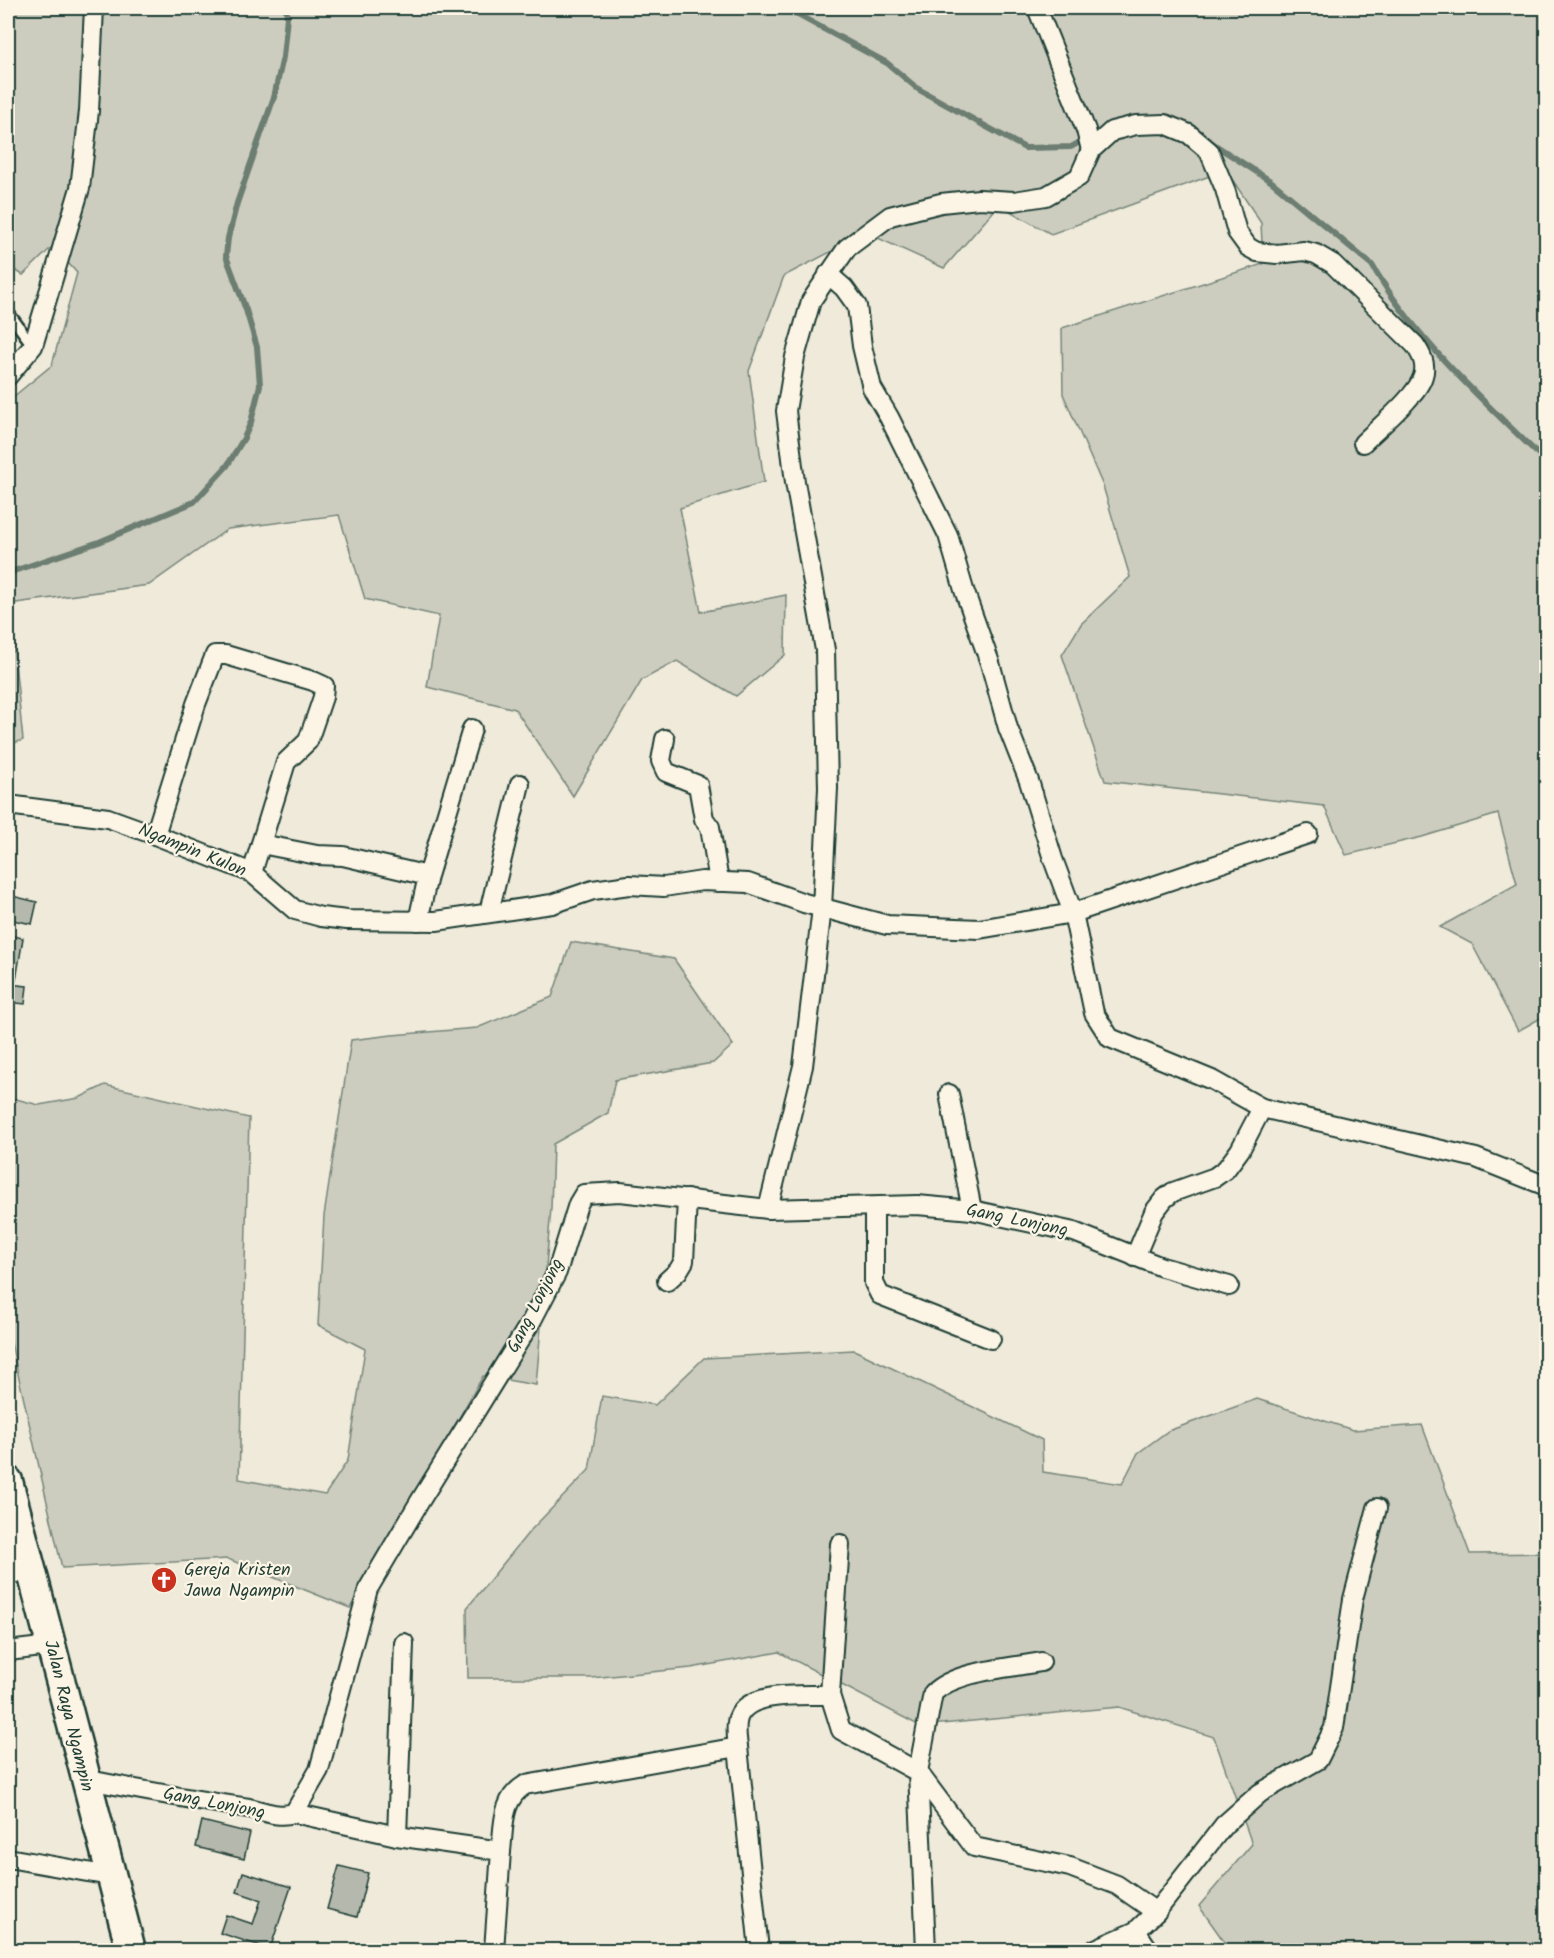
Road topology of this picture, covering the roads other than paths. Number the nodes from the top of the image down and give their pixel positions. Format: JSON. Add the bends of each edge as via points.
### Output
{"nodes":[{"id":1,"x":94,"y":8,"type":"edge"},
{"id":2,"x":1037,"y":8,"type":"edge"},
{"id":3,"x":1091,"y":150,"type":"junction"},
{"id":4,"x":828,"y":274,"type":"junction"},
{"id":5,"x":8,"y":312,"type":"edge"},
{"id":6,"x":33,"y":346,"type":"junction"},
{"id":7,"x":8,"y":376,"type":"edge"},
{"id":8,"x":1363,"y":443,"type":"dead end"},
{"id":9,"x":472,"y":729,"type":"dead end"},
{"id":10,"x":665,"y":739,"type":"dead end"},
{"id":11,"x":520,"y":784,"type":"dead end"},
{"id":12,"x":8,"y":805,"type":"edge"},
{"id":13,"x":1308,"y":834,"type":"dead end"},
{"id":14,"x":155,"y":835,"type":"junction"},
{"id":15,"x":261,"y":844,"type":"junction"},
{"id":16,"x":252,"y":873,"type":"junction"},
{"id":17,"x":428,"y":876,"type":"junction"},
{"id":18,"x":719,"y":882,"type":"junction"},
{"id":19,"x":822,"y":908,"type":"junction"},
{"id":20,"x":480,"y":913,"type":"junction"},
{"id":21,"x":1074,"y":913,"type":"junction"},
{"id":22,"x":418,"y":921,"type":"junction"},
{"id":23,"x":949,"y":1094,"type":"dead end"},
{"id":24,"x":1262,"y":1108,"type":"junction"},
{"id":25,"x":1546,"y":1186,"type":"edge"},
{"id":26,"x":687,"y":1200,"type":"junction"},
{"id":27,"x":874,"y":1207,"type":"junction"},
{"id":28,"x":768,"y":1209,"type":"junction"},
{"id":29,"x":972,"y":1210,"type":"junction"},
{"id":30,"x":1135,"y":1257,"type":"junction"},
{"id":31,"x":667,"y":1281,"type":"dead end"},
{"id":32,"x":1229,"y":1286,"type":"dead end"},
{"id":33,"x":992,"y":1339,"type":"dead end"},
{"id":34,"x":8,"y":1481,"type":"edge"},
{"id":35,"x":1377,"y":1508,"type":"dead end"},
{"id":36,"x":840,"y":1544,"type":"dead end"},
{"id":37,"x":19,"y":1573,"type":"edge"},
{"id":38,"x":404,"y":1643,"type":"dead end"},
{"id":39,"x":50,"y":1646,"type":"junction"},
{"id":40,"x":8,"y":1651,"type":"edge"},
{"id":41,"x":1041,"y":1662,"type":"dead end"},
{"id":42,"x":830,"y":1695,"type":"junction"},
{"id":43,"x":738,"y":1747,"type":"junction"},
{"id":44,"x":918,"y":1772,"type":"junction"},
{"id":45,"x":84,"y":1779,"type":"junction"},
{"id":46,"x":294,"y":1813,"type":"junction"},
{"id":47,"x":397,"y":1836,"type":"junction"},
{"id":48,"x":501,"y":1851,"type":"junction"},
{"id":49,"x":8,"y":1858,"type":"edge"},
{"id":50,"x":110,"y":1876,"type":"junction"},
{"id":51,"x":1156,"y":1912,"type":"junction"},
{"id":52,"x":1136,"y":1931,"type":"junction"},
{"id":53,"x":131,"y":1950,"type":"edge"},
{"id":54,"x":494,"y":1950,"type":"edge"},
{"id":55,"x":759,"y":1950,"type":"edge"},
{"id":56,"x":926,"y":1950,"type":"edge"},
{"id":57,"x":1093,"y":1950,"type":"edge"},
{"id":58,"x":1149,"y":1950,"type":"edge"}],
"edges":[{"from":1,"to":6,"type":"street","via":[[89,111],[80,188]]},
{"from":2,"to":3,"type":"street"},
{"from":3,"to":4,"type":"street","via":[[1079,177],[1046,196],[941,203],[890,216],[847,248]]},
{"from":3,"to":8,"type":"street","via":[[1112,131],[1136,125],[1165,124],[1189,134],[1209,151],[1237,232],[1248,247],[1257,252],[1316,254],[1333,264],[1415,345],[1424,359],[1424,376],[1413,394]]},
{"from":4,"to":19,"type":"street","via":[[811,301],[795,357],[786,411],[825,650],[828,788]]},
{"from":4,"to":21,"type":"street","via":[[857,306],[872,388],[948,535],[1008,728]]},
{"from":5,"to":6,"type":"lane"},
{"from":6,"to":7,"type":"street"},
{"from":9,"to":17,"type":"street"},
{"from":10,"to":18,"type":"street","via":[[661,761],[666,772],[698,785]]},
{"from":11,"to":20,"type":"street"},
{"from":12,"to":14,"type":"street","name":"Ngampin Kulon","via":[[108,818]]},
{"from":13,"to":21,"type":"street","name":"Ngampin Kulon"},
{"from":14,"to":15,"type":"street","via":[[196,704],[215,656],[226,655],[324,686],[308,741],[286,762]]},
{"from":14,"to":16,"type":"street","name":"Ngampin Kulon"},
{"from":15,"to":16,"type":"street"},
{"from":15,"to":17,"type":"street","via":[[343,856]]},
{"from":16,"to":22,"type":"street","name":"Ngampin Kulon","via":[[295,910],[312,915],[347,920]]},
{"from":17,"to":22,"type":"street"},
{"from":18,"to":19,"type":"street","name":"Ngampin Kulon","via":[[748,883]]},
{"from":18,"to":20,"type":"street","name":"Ngampin Kulon","via":[[664,887],[629,885],[593,890],[552,904]]},
{"from":19,"to":21,"type":"street","name":"Ngampin Kulon","via":[[887,925],[961,929]]},
{"from":19,"to":28,"type":"street","via":[[804,1066]]},
{"from":20,"to":22,"type":"street","name":"Ngampin Kulon"},
{"from":21,"to":24,"type":"street","via":[[1094,1013],[1110,1038],[1212,1080]]},
{"from":23,"to":29,"type":"street"},
{"from":24,"to":25,"type":"street","via":[[1476,1158]]},
{"from":24,"to":30,"type":"street","via":[[1226,1169],[1164,1199],[1154,1212]]},
{"from":26,"to":28,"type":"street","name":"Gang Lonjong"},
{"from":26,"to":31,"type":"street","via":[[684,1261]]},
{"from":26,"to":46,"type":"street","name":"Gang Lonjong","via":[[609,1192],[584,1194],[580,1200],[557,1272],[532,1320],[368,1589],[319,1770]]},
{"from":27,"to":28,"type":"street","name":"Gang Lonjong"},
{"from":27,"to":29,"type":"street","name":"Gang Lonjong","via":[[917,1205]]},
{"from":27,"to":33,"type":"street","via":[[874,1283],[880,1295]]},
{"from":29,"to":30,"type":"street","name":"Gang Lonjong","via":[[1074,1232]]},
{"from":30,"to":32,"type":"street","name":"Gang Lonjong"},
{"from":34,"to":37,"type":"main road","name":"Jalan Raya Ngampin"},
{"from":35,"to":51,"type":"street","via":[[1353,1599],[1334,1728],[1318,1760],[1260,1793],[1224,1825]]},
{"from":36,"to":42,"type":"street"},
{"from":37,"to":39,"type":"main road","name":"Jalan Raya Ngampin"},
{"from":38,"to":47,"type":"street"},
{"from":39,"to":40,"type":"street"},
{"from":39,"to":45,"type":"main road","name":"Jalan Raya Ngampin"},
{"from":41,"to":44,"type":"street","via":[[955,1678],[940,1686],[933,1693]]},
{"from":42,"to":43,"type":"street","via":[[761,1698],[747,1705],[737,1719]]},
{"from":42,"to":44,"type":"street","via":[[841,1730]]},
{"from":43,"to":48,"type":"street","via":[[525,1785],[515,1791],[506,1805]]},
{"from":43,"to":55,"type":"street"},
{"from":44,"to":51,"type":"street","via":[[974,1847],[1070,1867],[1117,1885]]},
{"from":44,"to":56,"type":"street"},
{"from":45,"to":46,"type":"street","name":"Gang Lonjong","via":[[256,1809],[276,1816]]},
{"from":45,"to":50,"type":"main road","name":"Jalan Raya Ngampin"},
{"from":46,"to":47,"type":"street"},
{"from":47,"to":48,"type":"street"},
{"from":48,"to":54,"type":"street"},
{"from":49,"to":50,"type":"street"},
{"from":50,"to":53,"type":"main road","name":"Jalan Raya Ngampin"},
{"from":51,"to":52,"type":"street"},
{"from":52,"to":57,"type":"street"},
{"from":52,"to":58,"type":"street"}]}
